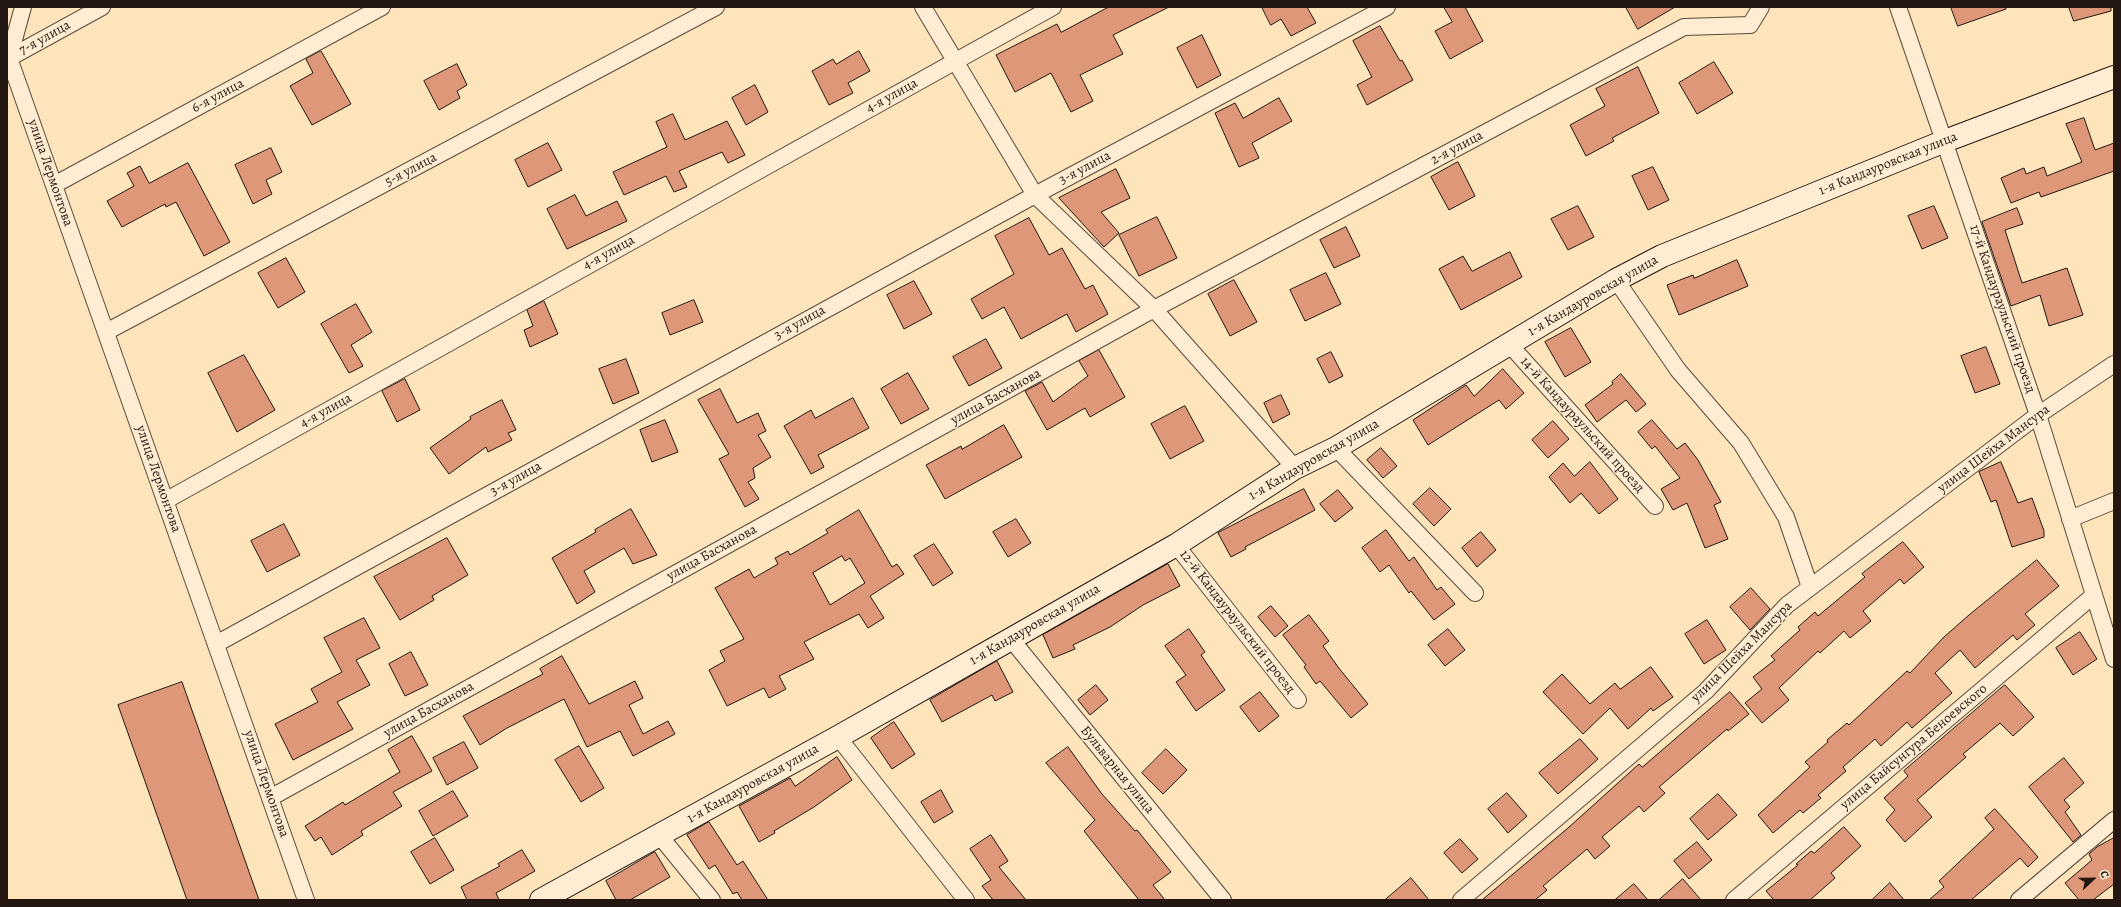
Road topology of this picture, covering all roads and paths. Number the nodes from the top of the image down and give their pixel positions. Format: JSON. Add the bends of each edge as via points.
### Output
{"nodes":[{"id":1,"x":23,"y":7,"type":"edge"},
{"id":2,"x":102,"y":7,"type":"edge"},
{"id":3,"x":382,"y":7,"type":"edge"},
{"id":4,"x":716,"y":7,"type":"edge"},
{"id":5,"x":923,"y":7,"type":"edge"},
{"id":6,"x":1053,"y":7,"type":"edge"},
{"id":7,"x":1387,"y":7,"type":"edge"},
{"id":8,"x":1761,"y":7,"type":"edge"},
{"id":9,"x":1898,"y":7,"type":"edge"},
{"id":10,"x":9,"y":58,"type":"junction"},
{"id":11,"x":956,"y":60,"type":"junction"},
{"id":12,"x":2114,"y":77,"type":"edge"},
{"id":13,"x":1945,"y":141,"type":"junction"},
{"id":14,"x":54,"y":185,"type":"junction"},
{"id":15,"x":1034,"y":194,"type":"junction"},
{"id":16,"x":1616,"y":280,"type":"junction"},
{"id":17,"x":1154,"y":309,"type":"junction"},
{"id":18,"x":106,"y":332,"type":"junction"},
{"id":19,"x":1509,"y":344,"type":"junction"},
{"id":20,"x":2114,"y":364,"type":"edge"},
{"id":21,"x":2038,"y":416,"type":"junction"},
{"id":22,"x":1336,"y":448,"type":"junction"},
{"id":23,"x":1295,"y":468,"type":"junction"},
{"id":24,"x":166,"y":501,"type":"junction"},
{"id":25,"x":2114,"y":501,"type":"edge"},
{"id":26,"x":1654,"y":506,"type":"dead end"},
{"id":27,"x":2070,"y":519,"type":"junction"},
{"id":28,"x":1176,"y":545,"type":"junction"},
{"id":29,"x":1810,"y":587,"type":"junction"},
{"id":30,"x":1475,"y":593,"type":"dead end"},
{"id":31,"x":2094,"y":595,"type":"junction"},
{"id":32,"x":1011,"y":639,"type":"junction"},
{"id":33,"x":216,"y":644,"type":"junction"},
{"id":34,"x":2114,"y":659,"type":"edge"},
{"id":35,"x":1298,"y":700,"type":"dead end"},
{"id":36,"x":838,"y":737,"type":"junction"},
{"id":37,"x":270,"y":798,"type":"junction"},
{"id":38,"x":2114,"y":820,"type":"edge"},
{"id":39,"x":659,"y":835,"type":"junction"},
{"id":40,"x":306,"y":900,"type":"edge"},
{"id":41,"x":541,"y":900,"type":"edge"},
{"id":42,"x":712,"y":900,"type":"edge"},
{"id":43,"x":966,"y":900,"type":"edge"},
{"id":44,"x":1223,"y":900,"type":"edge"},
{"id":45,"x":1461,"y":900,"type":"edge"},
{"id":46,"x":1734,"y":900,"type":"edge"},
{"id":47,"x":2018,"y":900,"type":"edge"}],
"edges":[{"from":1,"to":10,"type":"street"},
{"from":2,"to":10,"type":"street","name":"7-я улица"},
{"from":3,"to":14,"type":"street","name":"6-я улица"},
{"from":4,"to":18,"type":"street","name":"5-я улица"},
{"from":5,"to":11,"type":"street"},
{"from":6,"to":11,"type":"street","name":"4-я улица"},
{"from":7,"to":15,"type":"street","name":"3-я улица"},
{"from":8,"to":17,"type":"street","name":"2-я улица","via":[[1750,25],[1684,27]]},
{"from":9,"to":13,"type":"street","name":"17-й Кандаураульский проезд"},
{"from":10,"to":14,"type":"street","name":"улица Лермонтова"},
{"from":11,"to":15,"type":"street"},
{"from":11,"to":24,"type":"street","name":"4-я улица"},
{"from":12,"to":13,"type":"street","name":"1-я Кандауровская улица"},
{"from":13,"to":16,"type":"street","name":"1-я Кандауровская улица","via":[[1662,256]]},
{"from":13,"to":21,"type":"street","name":"17-й Кандаураульский проезд"},
{"from":14,"to":18,"type":"street","name":"улица Лермонтова"},
{"from":15,"to":17,"type":"street"},
{"from":15,"to":33,"type":"street","name":"3-я улица"},
{"from":16,"to":19,"type":"street","name":"1-я Кандауровская улица"},
{"from":16,"to":29,"type":"street","via":[[1678,370],[1741,443],[1786,517]]},
{"from":17,"to":23,"type":"street"},
{"from":17,"to":37,"type":"street","name":"улица Басханова"},
{"from":18,"to":24,"type":"street","name":"улица Лермонтова"},
{"from":19,"to":22,"type":"street","name":"1-я Кандауровская улица"},
{"from":19,"to":26,"type":"street","name":"14-й Кандаураульский проезд"},
{"from":20,"to":21,"type":"street","name":"улица Шейха Мансура"},
{"from":21,"to":27,"type":"street","name":"17-й Кандаураульский проезд"},
{"from":21,"to":29,"type":"street","name":"улица Шейха Мансура"},
{"from":22,"to":23,"type":"street","name":"1-я Кандауровская улица"},
{"from":22,"to":30,"type":"street"},
{"from":23,"to":28,"type":"street","name":"1-я Кандауровская улица"},
{"from":24,"to":33,"type":"street","name":"улица Лермонтова"},
{"from":25,"to":27,"type":"street"},
{"from":27,"to":31,"type":"street","name":"17-й Кандаураульский проезд"},
{"from":28,"to":32,"type":"street","name":"1-я Кандауровская улица"},
{"from":28,"to":35,"type":"street","name":"12-й Кандаураульский проезд"},
{"from":29,"to":45,"type":"street","name":"улица Шейха Мансура","via":[[1787,605],[1706,690]]},
{"from":31,"to":34,"type":"street","name":"17-й Кандаураульский проезд"},
{"from":31,"to":46,"type":"street","name":"улица Байсунгура Беноевского"},
{"from":32,"to":36,"type":"street","name":"1-я Кандауровская улица"},
{"from":32,"to":44,"type":"street","name":"Бульварная улица"},
{"from":33,"to":37,"type":"street","name":"улица Лермонтова"},
{"from":36,"to":39,"type":"street","name":"1-я Кандауровская улица"},
{"from":36,"to":43,"type":"street"},
{"from":37,"to":40,"type":"street","name":"улица Лермонтова"},
{"from":38,"to":47,"type":"street"},
{"from":39,"to":41,"type":"street","name":"1-я Кандауровская улица"},
{"from":39,"to":42,"type":"street"}]}
